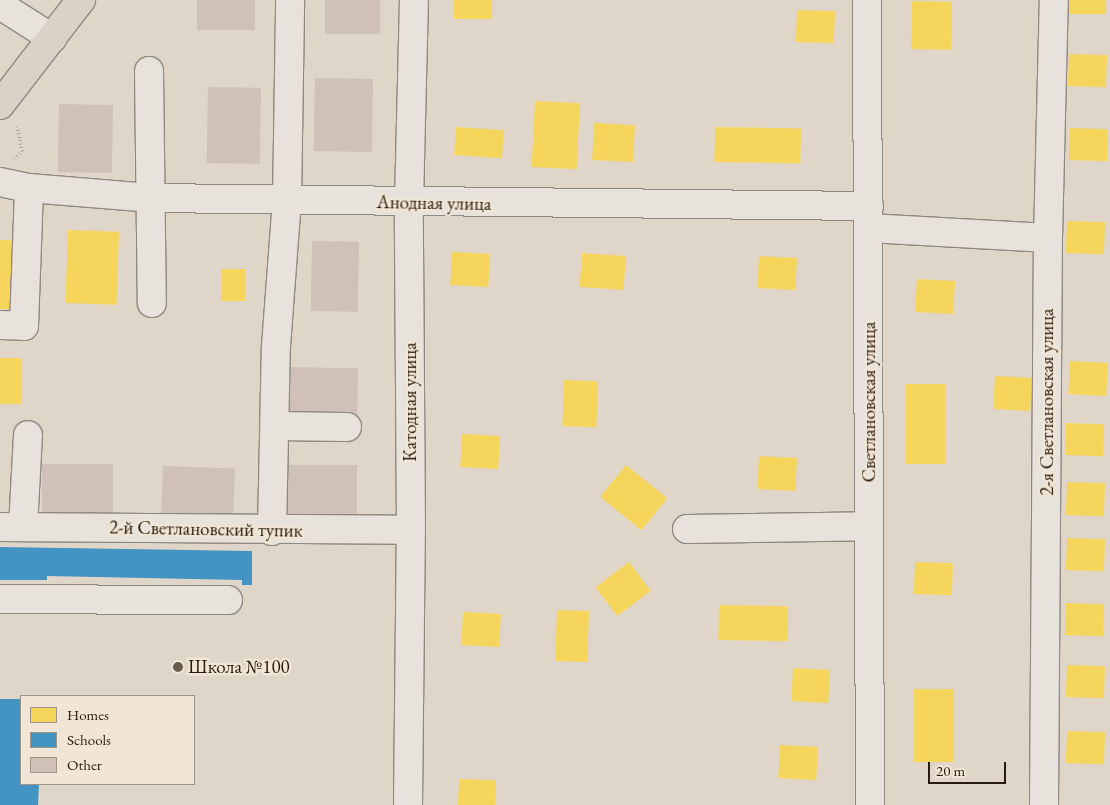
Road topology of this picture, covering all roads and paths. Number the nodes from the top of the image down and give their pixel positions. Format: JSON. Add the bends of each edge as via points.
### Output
{"nodes":[{"id":1,"x":80,"y":0,"type":"edge"},
{"id":2,"x":290,"y":0,"type":"edge"},
{"id":3,"x":414,"y":0,"type":"edge"},
{"id":4,"x":867,"y":0,"type":"edge"},
{"id":5,"x":1054,"y":0,"type":"edge"},
{"id":6,"x":0,"y":5,"type":"edge"},
{"id":7,"x":52,"y":38,"type":"junction"},
{"id":8,"x":149,"y":71,"type":"dead end"},
{"id":9,"x":0,"y":105,"type":"edge"},
{"id":10,"x":0,"y":182,"type":"edge"},
{"id":11,"x":29,"y":188,"type":"junction"},
{"id":12,"x":150,"y":198,"type":"junction"},
{"id":13,"x":288,"y":201,"type":"junction"},
{"id":14,"x":409,"y":202,"type":"junction"},
{"id":15,"x":869,"y":217,"type":"junction"},
{"id":16,"x":1048,"y":238,"type":"junction"},
{"id":17,"x":152,"y":303,"type":"dead end"},
{"id":18,"x":0,"y":325,"type":"edge"},
{"id":19,"x":276,"y":426,"type":"junction"},
{"id":20,"x":347,"y":427,"type":"dead end"},
{"id":21,"x":28,"y":435,"type":"dead end"},
{"id":22,"x":869,"y":526,"type":"junction"},
{"id":23,"x":12,"y":527,"type":"edge"},
{"id":24,"x":687,"y":529,"type":"dead end"},
{"id":25,"x":411,"y":530,"type":"junction"},
{"id":26,"x":272,"y":531,"type":"junction"},
{"id":27,"x":0,"y":599,"type":"edge"},
{"id":28,"x":228,"y":600,"type":"dead end"},
{"id":29,"x":408,"y":805,"type":"edge"},
{"id":30,"x":870,"y":805,"type":"edge"},
{"id":31,"x":1044,"y":805,"type":"edge"}],
"edges":[{"from":1,"to":7,"type":"main road"},
{"from":2,"to":13,"type":"street"},
{"from":3,"to":14,"type":"street","name":"Катодная улица"},
{"from":4,"to":15,"type":"street","name":"Светлановская улица"},
{"from":5,"to":16,"type":"street","name":"2-я Светлановская улица"},
{"from":6,"to":7,"type":"street"},
{"from":7,"to":9,"type":"main road"},
{"from":8,"to":12,"type":"street"},
{"from":10,"to":11,"type":"street","name":"Анодная улица"},
{"from":11,"to":12,"type":"street","name":"Анодная улица"},
{"from":11,"to":18,"type":"street","via":[[24,326]]},
{"from":12,"to":13,"type":"street","name":"Анодная улица"},
{"from":12,"to":17,"type":"street"},
{"from":13,"to":14,"type":"street","name":"Анодная улица"},
{"from":13,"to":19,"type":"street","via":[[276,346]]},
{"from":14,"to":15,"type":"street","name":"Анодная улица"},
{"from":14,"to":25,"type":"street","name":"Катодная улица"},
{"from":15,"to":16,"type":"street","name":"Анодная улица"},
{"from":15,"to":22,"type":"street","name":"Светлановская улица"},
{"from":16,"to":31,"type":"street","name":"2-я Светлановская улица"},
{"from":19,"to":20,"type":"street"},
{"from":19,"to":26,"type":"street"},
{"from":21,"to":23,"type":"street"},
{"from":22,"to":24,"type":"street"},
{"from":22,"to":30,"type":"street","name":"Светлановская улица"},
{"from":23,"to":26,"type":"street","name":"2-й Светлановский тупик"},
{"from":25,"to":26,"type":"street","name":"2-й Светлановский тупик"},
{"from":25,"to":29,"type":"street","name":"Катодная улица"},
{"from":27,"to":28,"type":"street"}]}
